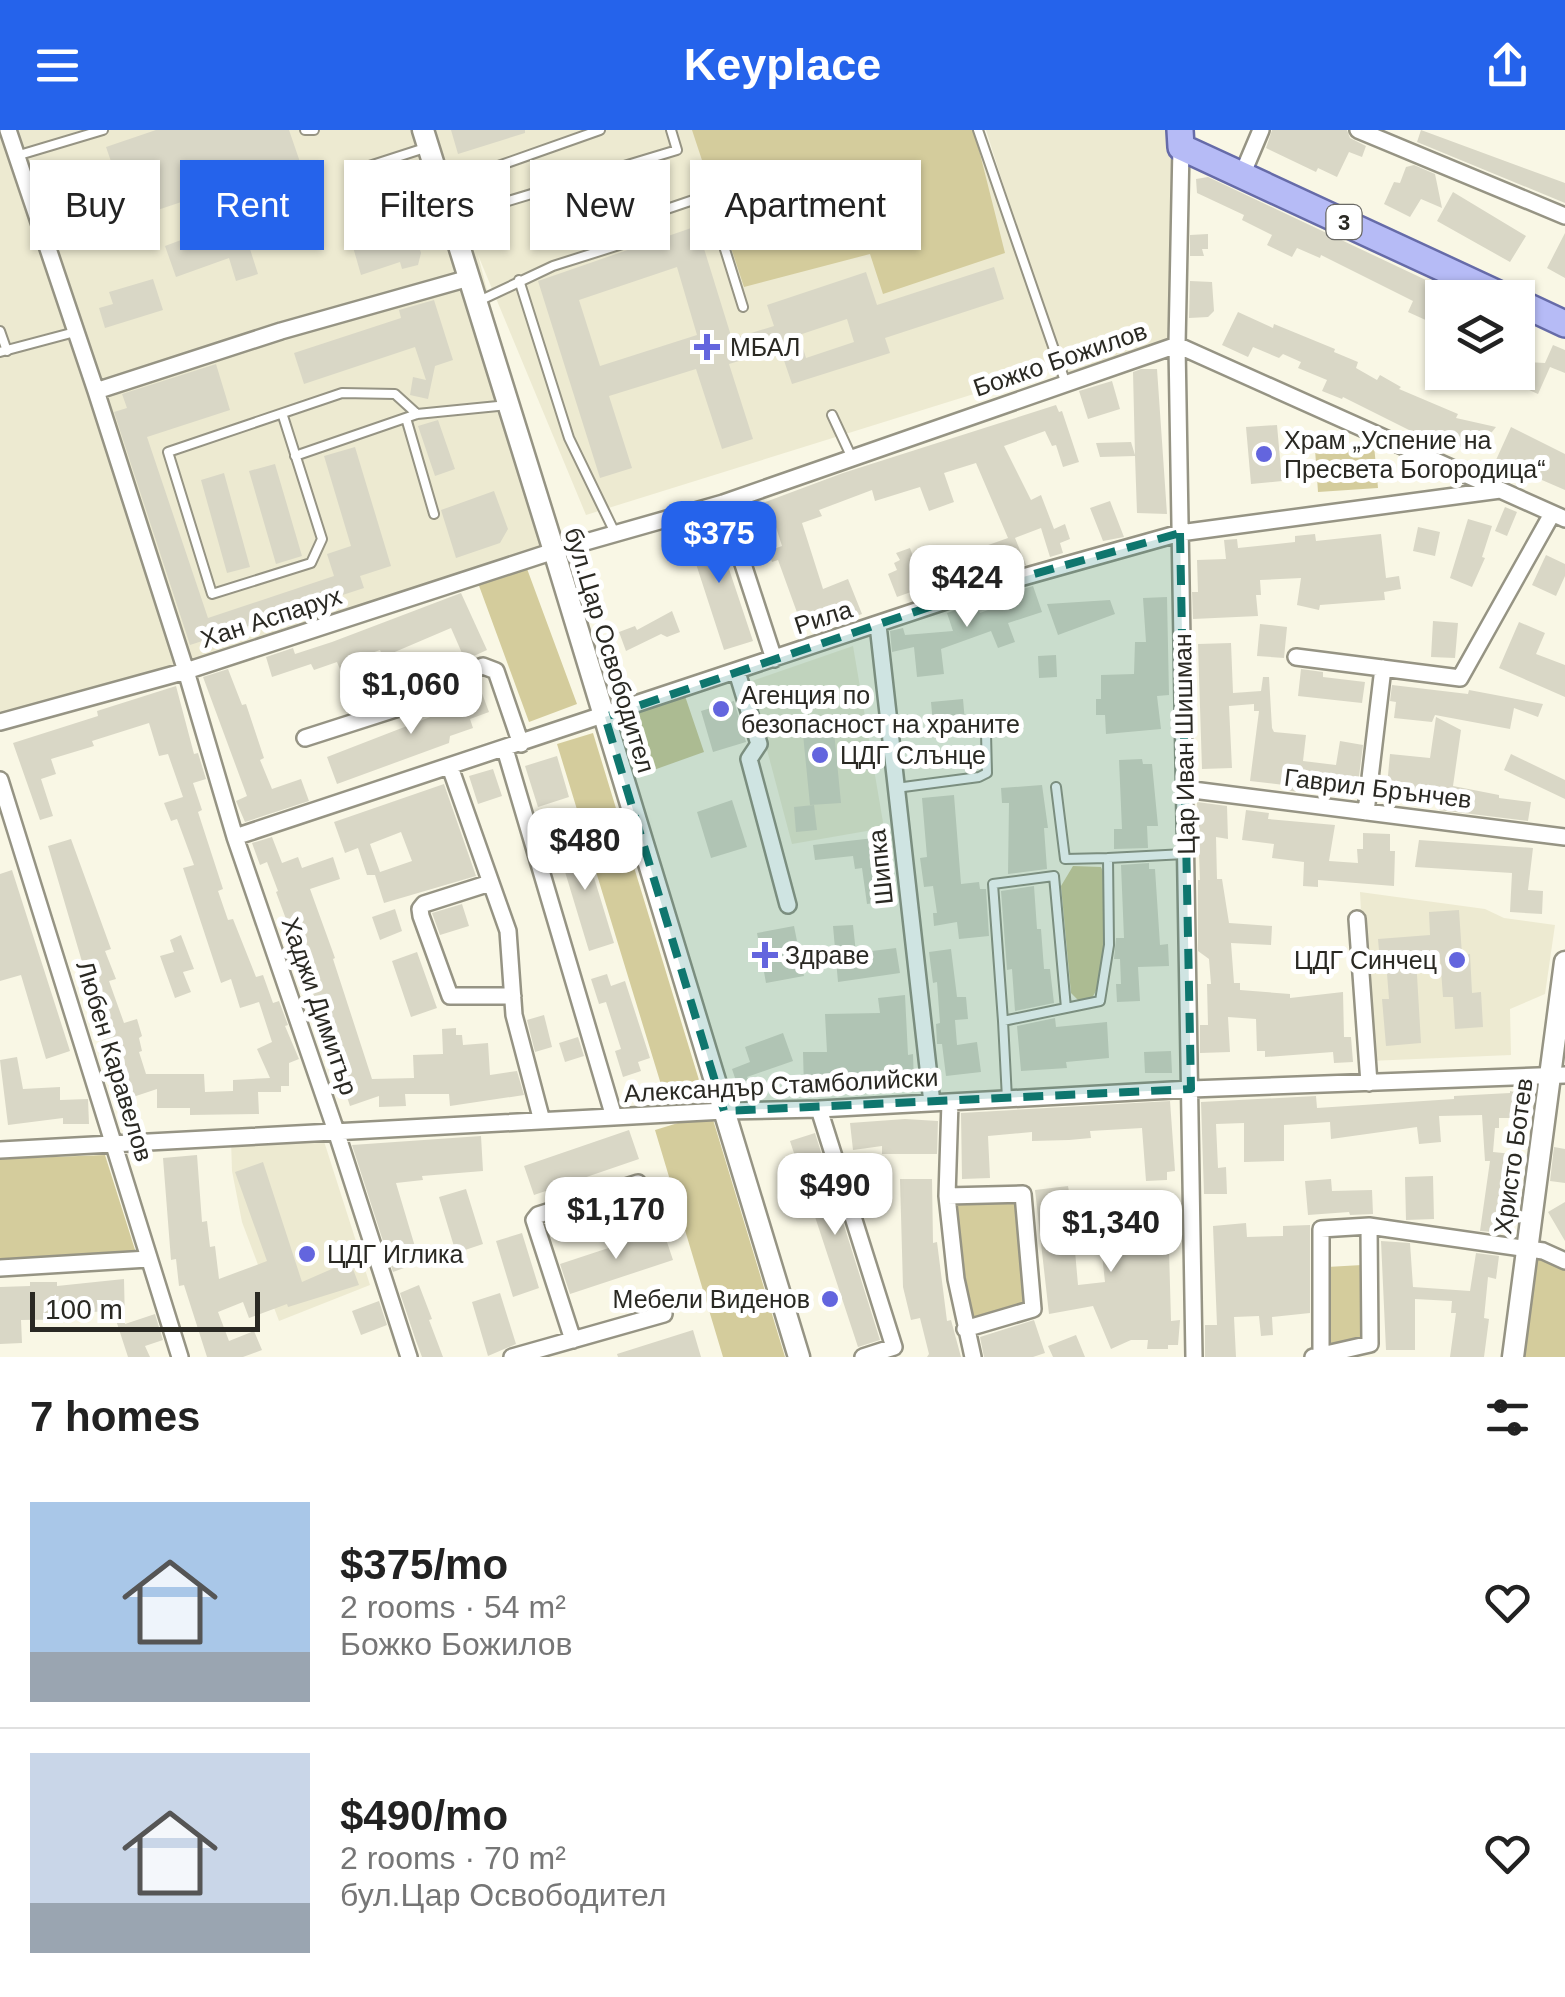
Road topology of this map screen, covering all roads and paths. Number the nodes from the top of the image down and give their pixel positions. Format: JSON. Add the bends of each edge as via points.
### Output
{"nodes":[{"id":1,"x":8,"y":130,"type":"edge"},
{"id":2,"x":103,"y":130,"type":"edge"},
{"id":3,"x":305,"y":130,"type":"edge"},
{"id":4,"x":314,"y":130,"type":"edge"},
{"id":5,"x":600,"y":130,"type":"edge"},
{"id":6,"x":671,"y":130,"type":"edge"},
{"id":7,"x":978,"y":130,"type":"edge"},
{"id":8,"x":1261,"y":130,"type":"edge"},
{"id":9,"x":1358,"y":130,"type":"edge"},
{"id":10,"x":1181,"y":138,"type":"edge"},
{"id":11,"x":426,"y":139,"type":"edge"},
{"id":12,"x":16,"y":156,"type":"junction"},
{"id":13,"x":381,"y":160,"type":"edge"},
{"id":14,"x":510,"y":163,"type":"edge"},
{"id":15,"x":1242,"y":174,"type":"junction"},
{"id":16,"x":510,"y":201,"type":"edge"},
{"id":17,"x":1565,"y":216,"type":"edge"},
{"id":18,"x":460,"y":250,"type":"edge"},
{"id":19,"x":469,"y":278,"type":"junction"},
{"id":20,"x":519,"y":280,"type":"junction"},
{"id":21,"x":1469,"y":280,"type":"edge"},
{"id":22,"x":476,"y":302,"type":"junction"},
{"id":23,"x":743,"y":307,"type":"dead end"},
{"id":24,"x":1535,"y":310,"type":"edge"},
{"id":25,"x":1565,"y":324,"type":"edge"},
{"id":26,"x":0,"y":331,"type":"edge"},
{"id":27,"x":75,"y":332,"type":"junction"},
{"id":28,"x":1178,"y":345,"type":"junction"},
{"id":29,"x":4,"y":352,"type":"edge"},
{"id":30,"x":1066,"y":384,"type":"junction"},
{"id":31,"x":96,"y":390,"type":"junction"},
{"id":32,"x":509,"y":405,"type":"junction"},
{"id":33,"x":417,"y":414,"type":"junction"},
{"id":34,"x":832,"y":415,"type":"dead end"},
{"id":35,"x":283,"y":416,"type":"junction"},
{"id":36,"x":406,"y":418,"type":"junction"},
{"id":37,"x":295,"y":456,"type":"junction"},
{"id":38,"x":852,"y":458,"type":"junction"},
{"id":39,"x":1500,"y":490,"type":"junction"},
{"id":40,"x":723,"y":502,"type":"junction"},
{"id":41,"x":434,"y":514,"type":"dead end"},
{"id":42,"x":1559,"y":516,"type":"edge"},
{"id":43,"x":1180,"y":533,"type":"junction"},
{"id":44,"x":616,"y":535,"type":"junction"},
{"id":45,"x":554,"y":551,"type":"junction"},
{"id":46,"x":878,"y":625,"type":"junction"},
{"id":47,"x":1296,"y":657,"type":"dead end"},
{"id":48,"x":774,"y":659,"type":"junction"},
{"id":49,"x":1383,"y":668,"type":"junction"},
{"id":50,"x":186,"y":671,"type":"junction"},
{"id":51,"x":737,"y":672,"type":"junction"},
{"id":52,"x":604,"y":717,"type":"junction"},
{"id":53,"x":0,"y":722,"type":"edge"},
{"id":54,"x":986,"y":732,"type":"dead end"},
{"id":55,"x":304,"y":738,"type":"dead end"},
{"id":56,"x":513,"y":746,"type":"junction"},
{"id":57,"x":450,"y":767,"type":"junction"},
{"id":58,"x":0,"y":780,"type":"edge"},
{"id":59,"x":1056,"y":786,"type":"dead end"},
{"id":60,"x":896,"y":788,"type":"junction"},
{"id":61,"x":1185,"y":789,"type":"junction"},
{"id":62,"x":1366,"y":812,"type":"junction"},
{"id":63,"x":1565,"y":837,"type":"edge"},
{"id":64,"x":235,"y":838,"type":"junction"},
{"id":65,"x":1186,"y":854,"type":"junction"},
{"id":66,"x":1108,"y":858,"type":"junction"},
{"id":67,"x":1065,"y":859,"type":"junction"},
{"id":68,"x":1054,"y":876,"type":"junction"},
{"id":69,"x":490,"y":883,"type":"junction"},
{"id":70,"x":788,"y":905,"type":"dead end"},
{"id":71,"x":1358,"y":919,"type":"dead end"},
{"id":72,"x":1565,"y":962,"type":"edge"},
{"id":73,"x":513,"y":996,"type":"junction"},
{"id":74,"x":1066,"y":1008,"type":"junction"},
{"id":75,"x":1003,"y":1022,"type":"junction"},
{"id":76,"x":1557,"y":1076,"type":"edge"},
{"id":77,"x":1369,"y":1082,"type":"junction"},
{"id":78,"x":1192,"y":1089,"type":"junction"},
{"id":79,"x":1008,"y":1099,"type":"junction"},
{"id":80,"x":950,"y":1102,"type":"junction"},
{"id":81,"x":932,"y":1103,"type":"junction"},
{"id":82,"x":819,"y":1109,"type":"junction"},
{"id":83,"x":724,"y":1110,"type":"junction"},
{"id":84,"x":614,"y":1117,"type":"junction"},
{"id":85,"x":542,"y":1121,"type":"junction"},
{"id":86,"x":336,"y":1131,"type":"junction"},
{"id":87,"x":115,"y":1143,"type":"junction"},
{"id":88,"x":0,"y":1150,"type":"edge"},
{"id":89,"x":638,"y":1183,"type":"dead end"},
{"id":90,"x":947,"y":1196,"type":"junction"},
{"id":91,"x":1369,"y":1226,"type":"junction"},
{"id":92,"x":1526,"y":1248,"type":"junction"},
{"id":93,"x":148,"y":1259,"type":"junction"},
{"id":94,"x":1565,"y":1260,"type":"edge"},
{"id":95,"x":0,"y":1268,"type":"edge"},
{"id":96,"x":664,"y":1314,"type":"dead end"},
{"id":97,"x":965,"y":1329,"type":"junction"},
{"id":98,"x":572,"y":1340,"type":"junction"},
{"id":99,"x":557,"y":1351,"type":"edge"},
{"id":100,"x":1194,"y":1354,"type":"edge"},
{"id":101,"x":1317,"y":1356,"type":"edge"},
{"id":102,"x":180,"y":1357,"type":"edge"},
{"id":103,"x":409,"y":1357,"type":"edge"},
{"id":104,"x":512,"y":1357,"type":"edge"},
{"id":105,"x":798,"y":1357,"type":"edge"},
{"id":106,"x":863,"y":1357,"type":"edge"},
{"id":107,"x":973,"y":1357,"type":"edge"},
{"id":108,"x":1177,"y":1357,"type":"edge"},
{"id":109,"x":1513,"y":1357,"type":"edge"}],
"edges":[{"from":1,"to":12,"type":"street","name":"Хаджи Димитър"},
{"from":2,"to":12,"type":"lane"},
{"from":3,"to":4,"type":"lane"},
{"from":5,"to":14,"type":"lane"},
{"from":6,"to":16,"type":"lane","via":[[677,150]]},
{"from":7,"to":30,"type":"lane"},
{"from":8,"to":15,"type":"street"},
{"from":9,"to":17,"type":"street"},
{"from":10,"to":15,"type":"main road","number":"3"},
{"from":10,"to":28,"type":"street","name":"Цар Иван Шишман"},
{"from":11,"to":13,"type":"lane"},
{"from":12,"to":27,"type":"street","name":"Хаджи Димитър"},
{"from":15,"to":21,"type":"main road","number":"3"},
{"from":18,"to":19,"type":"street","name":"бул.Цар Освободител"},
{"from":19,"to":22,"type":"street","name":"бул.Цар Освободител"},
{"from":19,"to":31,"type":"street"},
{"from":20,"to":22,"type":"lane"},
{"from":20,"to":23,"type":"lane","via":[[657,233],[652,214],[708,195]]},
{"from":20,"to":44,"type":"lane","via":[[569,438]]},
{"from":22,"to":32,"type":"street","name":"бул.Цар Освободител"},
{"from":24,"to":25,"type":"main road"},
{"from":26,"to":29,"type":"lane"},
{"from":27,"to":29,"type":"lane"},
{"from":27,"to":31,"type":"street","name":"Хаджи Димитър"},
{"from":28,"to":30,"type":"street","name":"Божко Божилов"},
{"from":28,"to":39,"type":"street","name":"Божко Божилов"},
{"from":28,"to":43,"type":"street","name":"Цар Иван Шишман"},
{"from":30,"to":38,"type":"street","name":"Божко Божилов"},
{"from":31,"to":50,"type":"street","name":"Хаджи Димитър"},
{"from":32,"to":33,"type":"lane"},
{"from":32,"to":45,"type":"street","name":"бул.Цар Освободител"},
{"from":33,"to":35,"type":"lane","via":[[395,394],[342,394]]},
{"from":33,"to":36,"type":"lane"},
{"from":34,"to":38,"type":"lane"},
{"from":35,"to":37,"type":"lane"},
{"from":35,"to":37,"type":"lane","via":[[168,452],[212,594],[311,563],[322,539]]},
{"from":36,"to":37,"type":"lane"},
{"from":36,"to":41,"type":"lane"},
{"from":38,"to":40,"type":"street","name":"Божко Божилов"},
{"from":39,"to":42,"type":"street","name":"Божко Божилов"},
{"from":39,"to":43,"type":"street","name":"Рила"},
{"from":40,"to":44,"type":"street","name":"Божко Божилов"},
{"from":40,"to":48,"type":"street"},
{"from":42,"to":49,"type":"street","via":[[1460,678]]},
{"from":43,"to":46,"type":"street","name":"Рила"},
{"from":43,"to":61,"type":"street","name":"Цар Иван Шишман"},
{"from":44,"to":45,"type":"street","name":"Божко Божилов"},
{"from":45,"to":50,"type":"street","name":"Хан Аспарух"},
{"from":45,"to":52,"type":"street","name":"бул.Цар Освободител"},
{"from":46,"to":48,"type":"street","name":"Рила"},
{"from":46,"to":60,"type":"street","name":"Шипка"},
{"from":47,"to":49,"type":"street"},
{"from":48,"to":51,"type":"street","name":"Рила"},
{"from":49,"to":62,"type":"street"},
{"from":50,"to":53,"type":"street","name":"Хан Аспарух"},
{"from":50,"to":64,"type":"street","name":"Хаджи Димитър"},
{"from":51,"to":52,"type":"street","name":"Рила"},
{"from":51,"to":70,"type":"street","via":[[760,744],[749,759]]},
{"from":52,"to":56,"type":"street","name":"Рила"},
{"from":52,"to":83,"type":"street","name":"бул.Цар Освободител"},
{"from":54,"to":60,"type":"lane","via":[[986,774]]},
{"from":55,"to":56,"type":"street","via":[[411,704],[426,687],[483,666],[496,672]]},
{"from":56,"to":57,"type":"street","name":"Рила"},
{"from":56,"to":84,"type":"street"},
{"from":57,"to":64,"type":"street","name":"Рила"},
{"from":57,"to":69,"type":"street"},
{"from":58,"to":87,"type":"street","name":"Любен Каравелов"},
{"from":59,"to":67,"type":"lane"},
{"from":60,"to":81,"type":"street","name":"Шипка"},
{"from":61,"to":62,"type":"street","name":"Гаврил Брънчев"},
{"from":61,"to":65,"type":"street","name":"Цар Иван Шишман"},
{"from":62,"to":63,"type":"street","name":"Гаврил Брънчев"},
{"from":64,"to":86,"type":"street","name":"Хаджи Димитър"},
{"from":65,"to":66,"type":"lane"},
{"from":65,"to":78,"type":"street","name":"Цар Иван Шишман"},
{"from":66,"to":67,"type":"lane"},
{"from":66,"to":74,"type":"lane","via":[[1109,945],[1100,1001]]},
{"from":67,"to":68,"type":"lane"},
{"from":68,"to":74,"type":"lane"},
{"from":68,"to":75,"type":"lane","via":[[993,884]]},
{"from":69,"to":73,"type":"street","via":[[508,931]]},
{"from":69,"to":73,"type":"street","via":[[424,904],[420,916],[450,996]]},
{"from":71,"to":77,"type":"street"},
{"from":72,"to":76,"type":"street","name":"Христо Ботев"},
{"from":73,"to":85,"type":"street"},
{"from":74,"to":75,"type":"lane"},
{"from":75,"to":79,"type":"lane"},
{"from":76,"to":77,"type":"street","name":"Александър Стамболийски"},
{"from":76,"to":92,"type":"street","name":"Христо Ботев"},
{"from":77,"to":78,"type":"street","name":"Александър Стамболийски"},
{"from":78,"to":79,"type":"street","name":"Александър Стамболийски"},
{"from":78,"to":100,"type":"street","name":"Цар Иван Шишман"},
{"from":79,"to":80,"type":"street","name":"Александър Стамболийски"},
{"from":80,"to":81,"type":"street","name":"Александър Стамболийски"},
{"from":80,"to":90,"type":"street"},
{"from":81,"to":82,"type":"street","name":"Александър Стамболийски"},
{"from":82,"to":83,"type":"street","name":"Александър Стамболийски"},
{"from":82,"to":106,"type":"street","via":[[894,1347]]},
{"from":83,"to":84,"type":"street","name":"Александър Стамболийски"},
{"from":83,"to":105,"type":"street","name":"бул.Цар Освободител"},
{"from":84,"to":85,"type":"street","name":"Александър Стамболийски"},
{"from":85,"to":86,"type":"street","name":"Александър Стамболийски"},
{"from":86,"to":87,"type":"street","name":"Александър Стамболийски"},
{"from":86,"to":103,"type":"street","name":"Хаджи Димитър"},
{"from":87,"to":88,"type":"street","name":"Александър Стамболийски"},
{"from":87,"to":93,"type":"street","name":"Любен Каравелов"},
{"from":89,"to":98,"type":"street","via":[[534,1220]]},
{"from":90,"to":97,"type":"street"},
{"from":90,"to":97,"type":"street","via":[[1023,1194],[1034,1310]]},
{"from":91,"to":92,"type":"street"},
{"from":91,"to":101,"type":"street","via":[[1370,1344]]},
{"from":91,"to":101,"type":"street","via":[[1321,1229]]},
{"from":92,"to":94,"type":"street"},
{"from":92,"to":109,"type":"street","name":"Христо Ботев"},
{"from":93,"to":95,"type":"street"},
{"from":93,"to":102,"type":"street","name":"Любен Каравелов"},
{"from":96,"to":98,"type":"street"},
{"from":97,"to":107,"type":"street"},
{"from":98,"to":99,"type":"street"},
{"from":99,"to":104,"type":"street"},
{"from":100,"to":108,"type":"street"}]}
